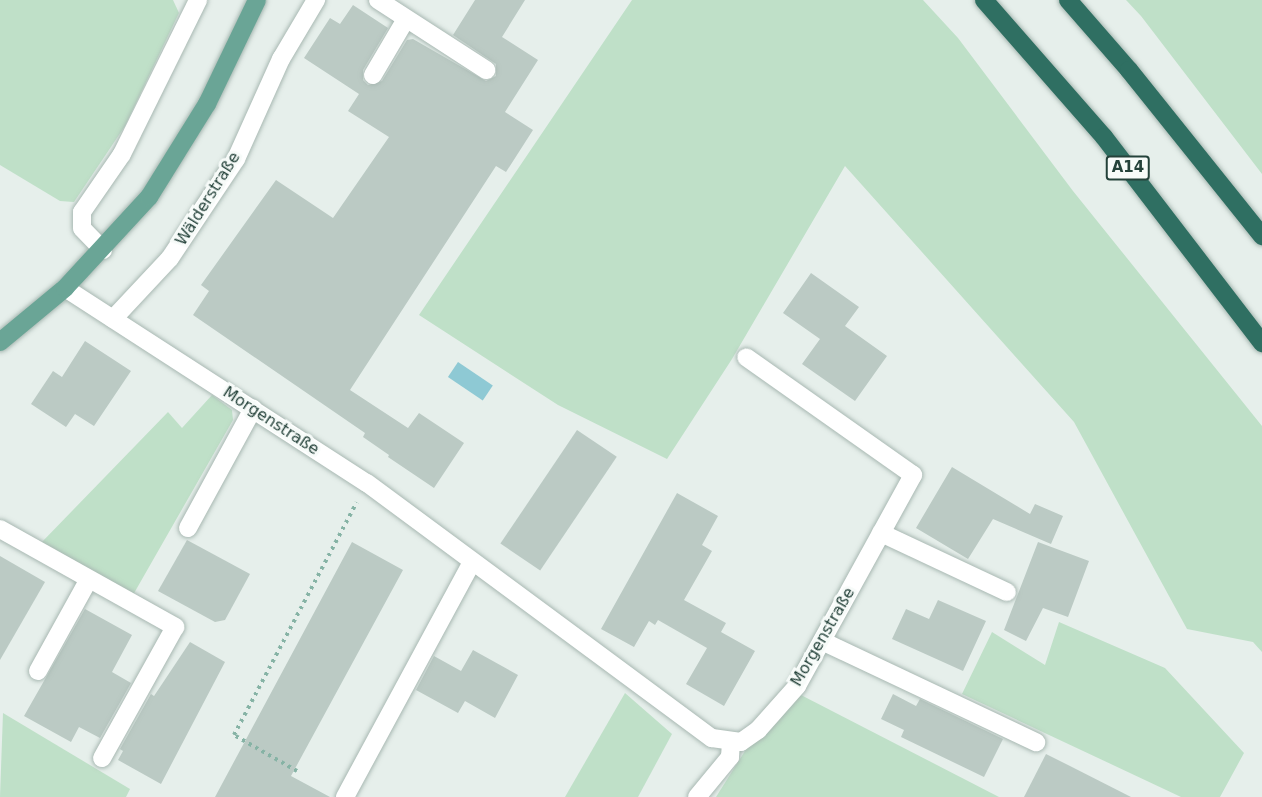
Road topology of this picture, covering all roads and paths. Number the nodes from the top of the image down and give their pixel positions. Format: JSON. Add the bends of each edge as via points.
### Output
{"nodes":[{"id":1,"x":197,"y":0,"type":"edge"},
{"id":2,"x":257,"y":0,"type":"edge"},
{"id":3,"x":316,"y":0,"type":"edge"},
{"id":4,"x":378,"y":0,"type":"edge"},
{"id":5,"x":984,"y":0,"type":"edge"},
{"id":6,"x":1068,"y":0,"type":"edge"},
{"id":7,"x":406,"y":19,"type":"junction"},
{"id":8,"x":486,"y":70,"type":"dead end"},
{"id":9,"x":373,"y":75,"type":"dead end"},
{"id":10,"x":1262,"y":237,"type":"edge"},
{"id":11,"x":103,"y":250,"type":"junction"},
{"id":12,"x":65,"y":288,"type":"junction"},
{"id":13,"x":113,"y":319,"type":"junction"},
{"id":14,"x":0,"y":342,"type":"edge"},
{"id":15,"x":1262,"y":344,"type":"edge"},
{"id":16,"x":746,"y":357,"type":"dead end"},
{"id":17,"x":253,"y":410,"type":"junction"},
{"id":18,"x":367,"y":483,"type":"junction"},
{"id":19,"x":188,"y":528,"type":"dead end"},
{"id":20,"x":0,"y":529,"type":"edge"},
{"id":21,"x":881,"y":533,"type":"junction"},
{"id":22,"x":472,"y":562,"type":"junction"},
{"id":23,"x":89,"y":579,"type":"junction"},
{"id":24,"x":1007,"y":592,"type":"dead end"},
{"id":25,"x":822,"y":641,"type":"junction"},
{"id":26,"x":38,"y":670,"type":"dead end"},
{"id":27,"x":730,"y":741,"type":"junction"},
{"id":28,"x":1036,"y":742,"type":"dead end"},
{"id":29,"x":102,"y":758,"type":"dead end"},
{"id":30,"x":297,"y":771,"type":"dead end"},
{"id":31,"x":345,"y":797,"type":"edge"},
{"id":32,"x":697,"y":797,"type":"edge"}],
"edges":[{"from":1,"to":11,"type":"street","via":[[122,154],[82,212],[82,228]]},
{"from":2,"to":11,"type":"main road","via":[[179,153]]},
{"from":3,"to":13,"type":"street","name":"Wälderstraße","via":[[281,59],[236,159],[170,258]]},
{"from":4,"to":7,"type":"street"},
{"from":5,"to":15,"type":"highway","number":"A14","via":[[1104,137]]},
{"from":6,"to":10,"type":"highway"},
{"from":7,"to":8,"type":"street"},
{"from":7,"to":9,"type":"street"},
{"from":11,"to":12,"type":"main road"},
{"from":12,"to":13,"type":"street","name":"Morgenstraße"},
{"from":12,"to":14,"type":"main road"},
{"from":13,"to":17,"type":"street","name":"Morgenstraße"},
{"from":16,"to":21,"type":"street","name":"Morgenstraße","via":[[913,475]]},
{"from":17,"to":18,"type":"street","name":"Morgenstraße"},
{"from":17,"to":19,"type":"street"},
{"from":18,"to":22,"type":"street","name":"Morgenstraße"},
{"from":18,"to":30,"type":"path","via":[[234,735]]},
{"from":20,"to":23,"type":"street"},
{"from":21,"to":24,"type":"street"},
{"from":21,"to":25,"type":"street","name":"Morgenstraße"},
{"from":22,"to":27,"type":"street","name":"Morgenstraße","via":[[712,738]]},
{"from":22,"to":31,"type":"street"},
{"from":23,"to":26,"type":"street"},
{"from":23,"to":29,"type":"street","via":[[175,627]]},
{"from":25,"to":27,"type":"street","name":"Morgenstraße","via":[[797,686],[758,730],[741,742]]},
{"from":25,"to":28,"type":"street"},
{"from":27,"to":32,"type":"street","via":[[730,757]]}]}
